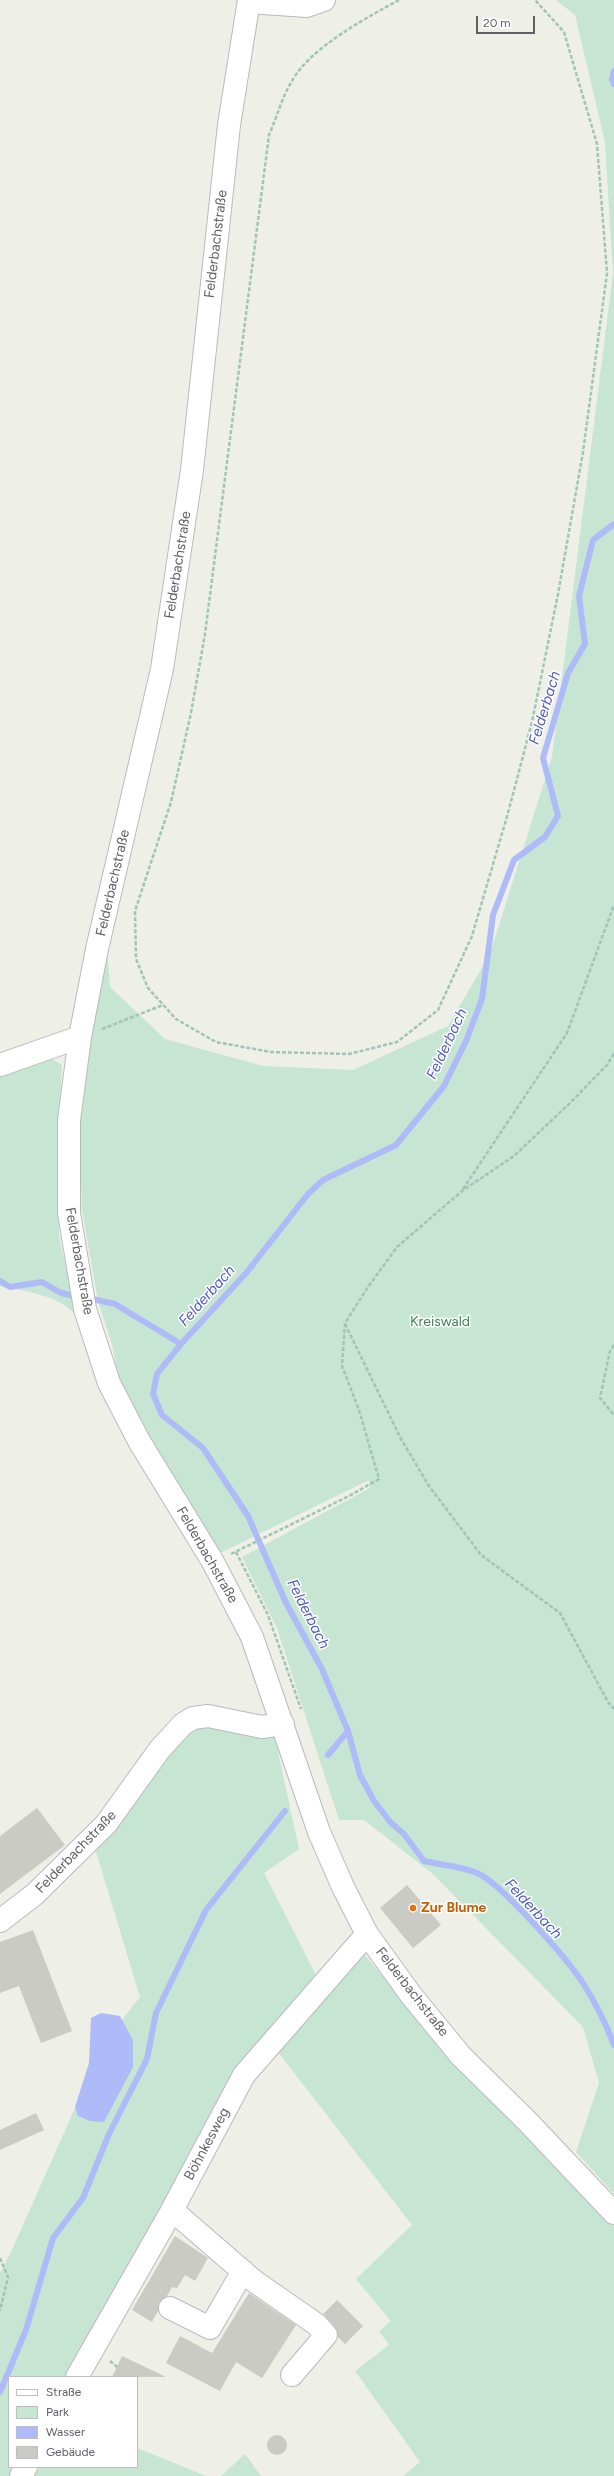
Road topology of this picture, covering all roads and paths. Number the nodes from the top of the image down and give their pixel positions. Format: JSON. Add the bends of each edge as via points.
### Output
{"nodes":[{"id":1,"x":324,"y":0,"type":"edge"},
{"id":2,"x":399,"y":0,"type":"edge"},
{"id":3,"x":535,"y":0,"type":"edge"},
{"id":4,"x":249,"y":1,"type":"edge"},
{"id":5,"x":614,"y":905,"type":"edge"},
{"id":6,"x":163,"y":1006,"type":"junction"},
{"id":7,"x":80,"y":1037,"type":"junction"},
{"id":8,"x":614,"y":1052,"type":"edge"},
{"id":9,"x":0,"y":1065,"type":"edge"},
{"id":10,"x":462,"y":1191,"type":"junction"},
{"id":11,"x":345,"y":1324,"type":"junction"},
{"id":12,"x":614,"y":1345,"type":"edge"},
{"id":13,"x":614,"y":1415,"type":"edge"},
{"id":14,"x":243,"y":1548,"type":"dead end"},
{"id":15,"x":614,"y":1709,"type":"edge"},
{"id":16,"x":284,"y":1724,"type":"junction"},
{"id":17,"x":0,"y":1921,"type":"edge"},
{"id":18,"x":367,"y":1934,"type":"junction"},
{"id":19,"x":172,"y":2210,"type":"junction"},
{"id":20,"x":614,"y":2213,"type":"edge"},
{"id":21,"x":0,"y":2258,"type":"edge"},
{"id":22,"x":242,"y":2271,"type":"junction"},
{"id":23,"x":170,"y":2308,"type":"dead end"},
{"id":24,"x":0,"y":2311,"type":"edge"},
{"id":25,"x":78,"y":2376,"type":"edge"},
{"id":26,"x":292,"y":2376,"type":"dead end"}],
"edges":[{"from":1,"to":4,"type":"street","via":[[307,6]]},
{"from":2,"to":6,"type":"path","via":[[362,20],[316,53],[292,80],[269,135],[204,642],[171,802],[135,911],[136,959],[148,988]]},
{"from":3,"to":6,"type":"path","via":[[564,32],[597,144],[607,273],[583,452],[532,722],[472,936],[438,1010],[397,1042],[349,1054],[271,1052],[216,1042],[176,1020]]},
{"from":4,"to":7,"type":"street","name":"Felderbachstraße","via":[[230,125],[192,470],[162,669],[97,949]]},
{"from":5,"to":10,"type":"path","via":[[567,1034]]},
{"from":6,"to":7,"type":"path"},
{"from":7,"to":9,"type":"street"},
{"from":7,"to":16,"type":"street","name":"Felderbachstraße","via":[[69,1120],[69,1214],[85,1309],[109,1383],[139,1441],[213,1562],[252,1637]]},
{"from":8,"to":10,"type":"path","via":[[607,1065],[514,1156]]},
{"from":10,"to":11,"type":"path","via":[[397,1247]]},
{"from":11,"to":14,"type":"path","via":[[342,1366],[359,1410],[380,1479]]},
{"from":11,"to":15,"type":"path","via":[[401,1439],[429,1486],[481,1555],[560,1614]]},
{"from":12,"to":13,"type":"path","via":[[610,1351],[600,1398]]},
{"from":16,"to":17,"type":"street","name":"Felderbachstraße","via":[[262,1727],[208,1716],[193,1718],[183,1724],[160,1749],[106,1824],[35,1894]]},
{"from":16,"to":18,"type":"street","name":"Felderbachstraße","via":[[302,1789],[343,1887]]},
{"from":18,"to":19,"type":"street","name":"Böhnkesweg","via":[[244,2075]]},
{"from":18,"to":20,"type":"street","name":"Felderbachstraße","via":[[411,1995],[461,2056]]},
{"from":19,"to":22,"type":"street"},
{"from":19,"to":25,"type":"street","name":"Böhnkesweg"},
{"from":21,"to":24,"type":"path","via":[[8,2276]]},
{"from":22,"to":23,"type":"street","via":[[210,2328]]},
{"from":22,"to":26,"type":"street","via":[[316,2324],[326,2335]]}]}
